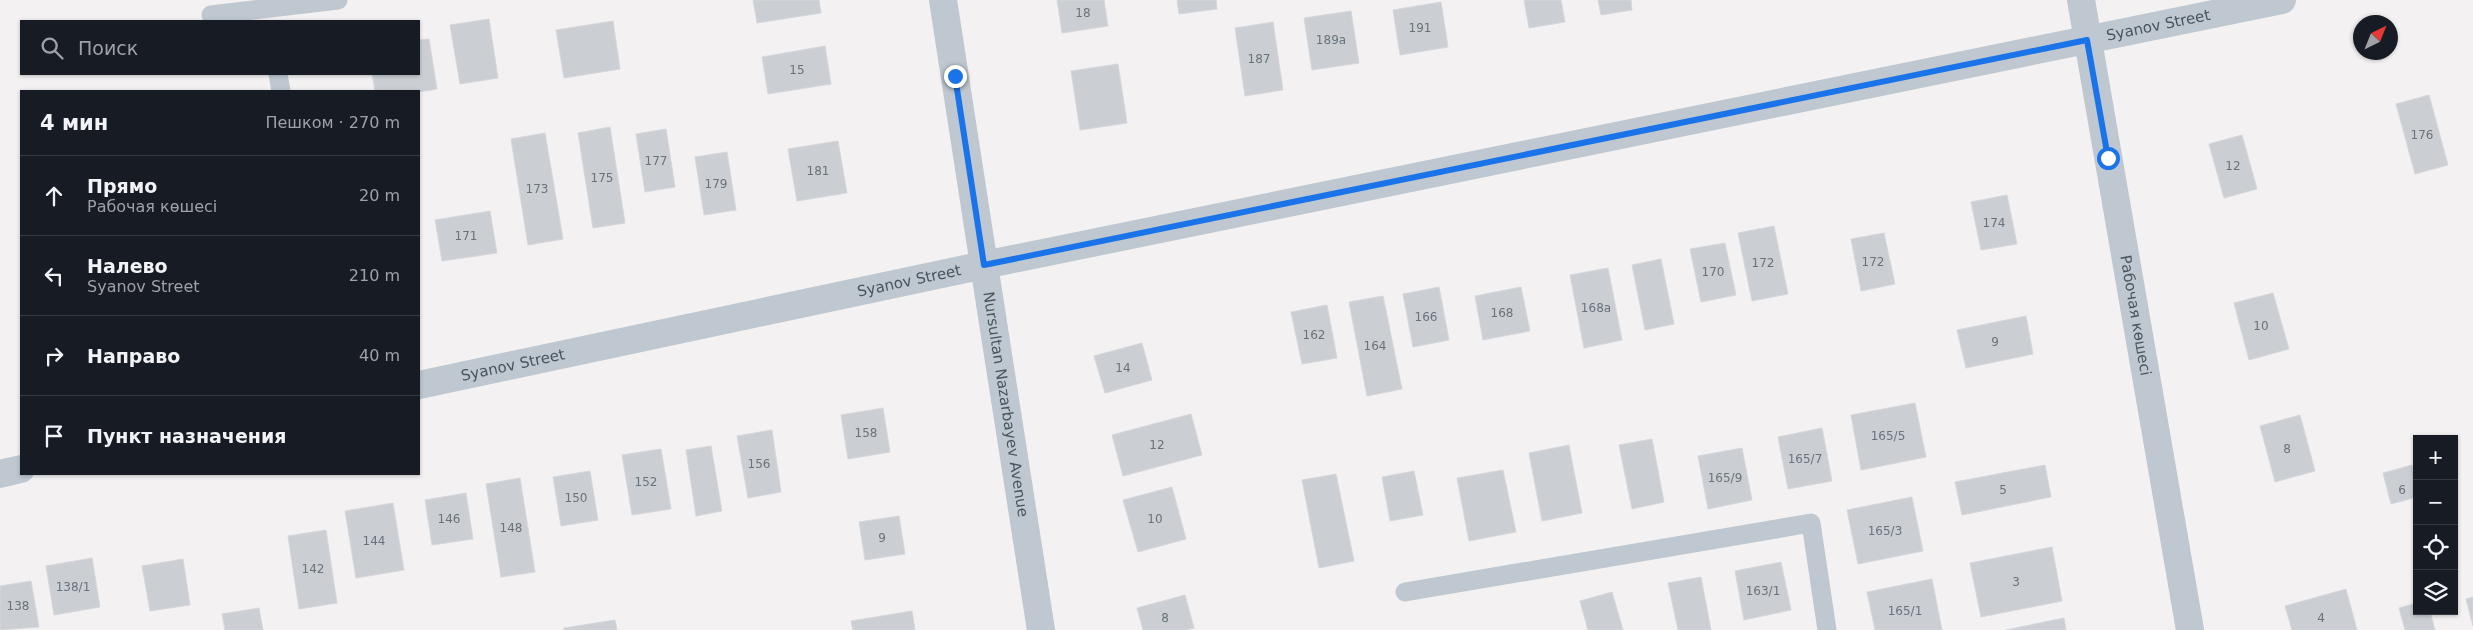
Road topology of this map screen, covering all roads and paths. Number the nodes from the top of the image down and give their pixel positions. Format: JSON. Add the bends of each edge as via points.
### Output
{"nodes":[{"id":1,"x":338,"y":0,"type":"edge"},
{"id":2,"x":943,"y":0,"type":"edge"},
{"id":3,"x":2081,"y":0,"type":"edge"},
{"id":4,"x":2282,"y":0,"type":"edge"},
{"id":5,"x":211,"y":15,"type":"dead end"},
{"id":6,"x":270,"y":15,"type":"edge"},
{"id":7,"x":2087,"y":40,"type":"junction"},
{"id":8,"x":278,"y":75,"type":"edge"},
{"id":9,"x":281,"y":90,"type":"edge"},
{"id":10,"x":984,"y":265,"type":"junction"},
{"id":11,"x":420,"y":385,"type":"edge"},
{"id":12,"x":20,"y":469,"type":"edge"},
{"id":13,"x":0,"y":474,"type":"edge"},
{"id":14,"x":1405,"y":592,"type":"dead end"},
{"id":15,"x":1041,"y":630,"type":"edge"},
{"id":16,"x":1827,"y":630,"type":"edge"},
{"id":17,"x":2190,"y":630,"type":"edge"}],
"edges":[{"from":1,"to":6,"type":"lane"},
{"from":2,"to":10,"type":"street","name":"Nursultan Nazarbayev Avenue"},
{"from":3,"to":7,"type":"street","name":"Рабочая көшесі"},
{"from":4,"to":7,"type":"street","name":"Syanov Street"},
{"from":5,"to":6,"type":"lane"},
{"from":7,"to":10,"type":"street","name":"Syanov Street"},
{"from":7,"to":17,"type":"street","name":"Рабочая көшесі"},
{"from":8,"to":9,"type":"lane"},
{"from":10,"to":11,"type":"street","name":"Syanov Street"},
{"from":10,"to":15,"type":"street","name":"Nursultan Nazarbayev Avenue"},
{"from":12,"to":13,"type":"street"},
{"from":14,"to":16,"type":"lane","via":[[1811,523]]}]}
